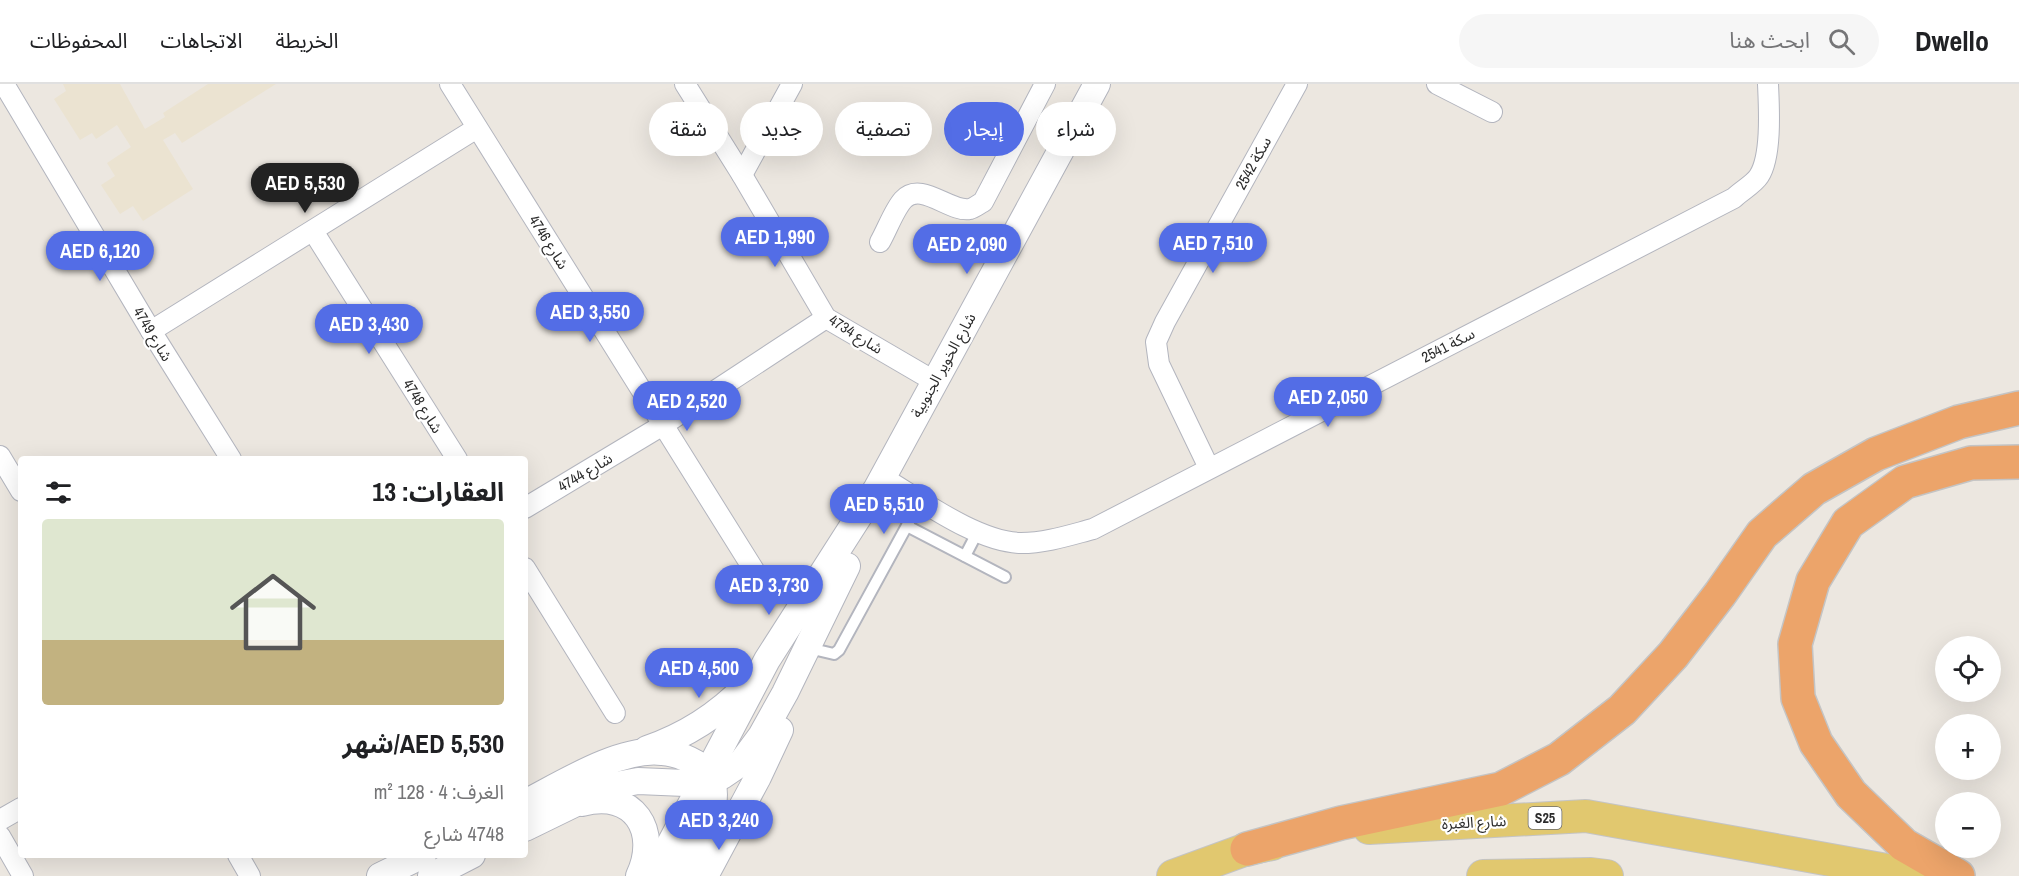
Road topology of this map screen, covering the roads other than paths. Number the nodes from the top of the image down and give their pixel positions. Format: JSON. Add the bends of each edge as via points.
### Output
{"nodes":[{"id":1,"x":4,"y":84,"type":"edge"},
{"id":2,"x":450,"y":84,"type":"edge"},
{"id":3,"x":685,"y":84,"type":"edge"},
{"id":4,"x":792,"y":84,"type":"edge"},
{"id":5,"x":1045,"y":84,"type":"edge"},
{"id":6,"x":1097,"y":84,"type":"edge"},
{"id":7,"x":1297,"y":84,"type":"edge"},
{"id":8,"x":1437,"y":84,"type":"edge"},
{"id":9,"x":1768,"y":84,"type":"edge"},
{"id":10,"x":1492,"y":112,"type":"dead end"},
{"id":11,"x":477,"y":128,"type":"junction"},
{"id":12,"x":742,"y":175,"type":"junction"},
{"id":13,"x":313,"y":231,"type":"junction"},
{"id":14,"x":880,"y":242,"type":"dead end"},
{"id":15,"x":826,"y":318,"type":"junction"},
{"id":16,"x":151,"y":331,"type":"junction"},
{"id":17,"x":934,"y":381,"type":"junction"},
{"id":18,"x":2019,"y":408,"type":"edge"},
{"id":19,"x":663,"y":425,"type":"junction"},
{"id":20,"x":0,"y":456,"type":"edge"},
{"id":21,"x":229,"y":456,"type":"edge"},
{"id":22,"x":455,"y":456,"type":"edge"},
{"id":23,"x":2019,"y":462,"type":"edge"},
{"id":24,"x":1209,"y":468,"type":"junction"},
{"id":25,"x":879,"y":482,"type":"junction"},
{"id":26,"x":18,"y":486,"type":"edge"},
{"id":27,"x":921,"y":500,"type":"junction"},
{"id":28,"x":528,"y":506,"type":"edge"},
{"id":29,"x":907,"y":526,"type":"junction"},
{"id":30,"x":977,"y":533,"type":"junction"},
{"id":31,"x":965,"y":556,"type":"junction"},
{"id":32,"x":847,"y":566,"type":"junction"},
{"id":33,"x":528,"y":573,"type":"edge"},
{"id":34,"x":1005,"y":577,"type":"dead end"},
{"id":35,"x":762,"y":583,"type":"dead end"},
{"id":36,"x":817,"y":650,"type":"junction"},
{"id":37,"x":767,"y":660,"type":"junction"},
{"id":38,"x":615,"y":713,"type":"dead end"},
{"id":39,"x":640,"y":752,"type":"junction"},
{"id":40,"x":708,"y":778,"type":"junction"},
{"id":41,"x":528,"y":802,"type":"edge"},
{"id":42,"x":567,"y":807,"type":"junction"},
{"id":43,"x":18,"y":810,"type":"edge"},
{"id":44,"x":0,"y":820,"type":"edge"},
{"id":45,"x":528,"y":826,"type":"edge"},
{"id":46,"x":0,"y":836,"type":"edge"},
{"id":47,"x":1246,"y":849,"type":"junction"},
{"id":48,"x":240,"y":858,"type":"edge"},
{"id":49,"x":417,"y":858,"type":"edge"},
{"id":50,"x":466,"y":858,"type":"edge"},
{"id":51,"x":23,"y":876,"type":"edge"},
{"id":52,"x":250,"y":876,"type":"edge"},
{"id":53,"x":380,"y":876,"type":"edge"},
{"id":54,"x":431,"y":876,"type":"edge"},
{"id":55,"x":639,"y":876,"type":"edge"},
{"id":56,"x":653,"y":876,"type":"edge"},
{"id":57,"x":680,"y":876,"type":"edge"},
{"id":58,"x":705,"y":876,"type":"edge"},
{"id":59,"x":1173,"y":876,"type":"edge"},
{"id":60,"x":1483,"y":876,"type":"edge"},
{"id":61,"x":1607,"y":876,"type":"edge"},
{"id":62,"x":1920,"y":876,"type":"edge"},
{"id":63,"x":1958,"y":876,"type":"edge"}],
"edges":[{"from":1,"to":16,"type":"street","name":"4749 شارع"},
{"from":2,"to":11,"type":"street","name":"4746 شارع"},
{"from":3,"to":12,"type":"street","name":"4734 شارع"},
{"from":4,"to":12,"type":"street"},
{"from":5,"to":14,"type":"street","via":[[983,202],[971,209],[958,208],[922,194],[910,195],[903,200]]},
{"from":6,"to":17,"type":"street","name":"شارع الخوير الجنوبية"},
{"from":7,"to":24,"type":"street","name":"سكة 2542","via":[[1156,342],[1160,364]]},
{"from":8,"to":10,"type":"street"},
{"from":9,"to":24,"type":"street","name":"سكة 2541","via":[[1770,112],[1759,176],[1734,198]]},
{"from":11,"to":13,"type":"street"},
{"from":11,"to":19,"type":"street","name":"4746 شارع"},
{"from":12,"to":15,"type":"street","name":"4734 شارع"},
{"from":13,"to":16,"type":"street"},
{"from":13,"to":22,"type":"street","name":"4748 شارع"},
{"from":15,"to":17,"type":"street","name":"4734 شارع"},
{"from":15,"to":19,"type":"street","name":"4744 شارع"},
{"from":16,"to":21,"type":"street","name":"4749 شارع"},
{"from":17,"to":25,"type":"street","name":"شارع الخوير الجنوبية"},
{"from":18,"to":47,"type":"highway","via":[[1959,422],[1887,450],[1814,489],[1762,534],[1673,655],[1622,710],[1559,759],[1501,789],[1341,823]]},
{"from":19,"to":28,"type":"street","name":"4744 شارع"},
{"from":19,"to":35,"type":"street","name":"4746 شارع"},
{"from":20,"to":26,"type":"street"},
{"from":23,"to":63,"type":"highway","via":[[1971,463],[1905,482],[1848,523],[1813,581],[1795,644],[1798,698],[1816,743],[1851,794],[1905,845]]},
{"from":24,"to":30,"type":"street","name":"سكة 2541","via":[[1093,528],[1022,543],[999,541]]},
{"from":25,"to":27,"type":"street","name":"سكة 2541"},
{"from":25,"to":32,"type":"street","name":"شارع الخوير الجنوبية"},
{"from":25,"to":37,"type":"street","name":"شارع الخوير الجنوبية"},
{"from":27,"to":29,"type":"lane"},
{"from":27,"to":30,"type":"street","name":"سكة 2541"},
{"from":29,"to":31,"type":"lane"},
{"from":29,"to":36,"type":"lane","via":[[839,650],[834,654]]},
{"from":30,"to":31,"type":"lane"},
{"from":31,"to":34,"type":"lane"},
{"from":32,"to":36,"type":"street","name":"شارع الخوير الجنوبية"},
{"from":32,"to":40,"type":"street","via":[[762,736],[741,763]]},
{"from":33,"to":38,"type":"street"},
{"from":36,"to":58,"type":"street","name":"شارع الخوير الجنوبية","via":[[758,777]]},
{"from":37,"to":39,"type":"street","via":[[751,681],[711,717]]},
{"from":37,"to":40,"type":"street","name":"شارع الخوير الجنوبية"},
{"from":39,"to":40,"type":"street","via":[[690,759]]},
{"from":39,"to":41,"type":"street","via":[[609,761]]},
{"from":40,"to":42,"type":"street","via":[[624,783]]},
{"from":40,"to":56,"type":"street","name":"شارع الخوير الجنوبية"},
{"from":40,"to":57,"type":"street","via":[[713,807]]},
{"from":42,"to":45,"type":"street"},
{"from":42,"to":55,"type":"street","via":[[604,801],[622,804],[637,815],[645,829],[647,849]]},
{"from":43,"to":44,"type":"street"},
{"from":46,"to":51,"type":"street"},
{"from":47,"to":59,"type":"main road","name":"شارع الغبرة","number":"S25"},
{"from":47,"to":62,"type":"main road","name":"شارع الغبرة","number":"S25","via":[[1372,827],[1586,816]]},
{"from":48,"to":52,"type":"street"},
{"from":49,"to":53,"type":"street"},
{"from":50,"to":54,"type":"street"},
{"from":60,"to":61,"type":"main road"}]}
